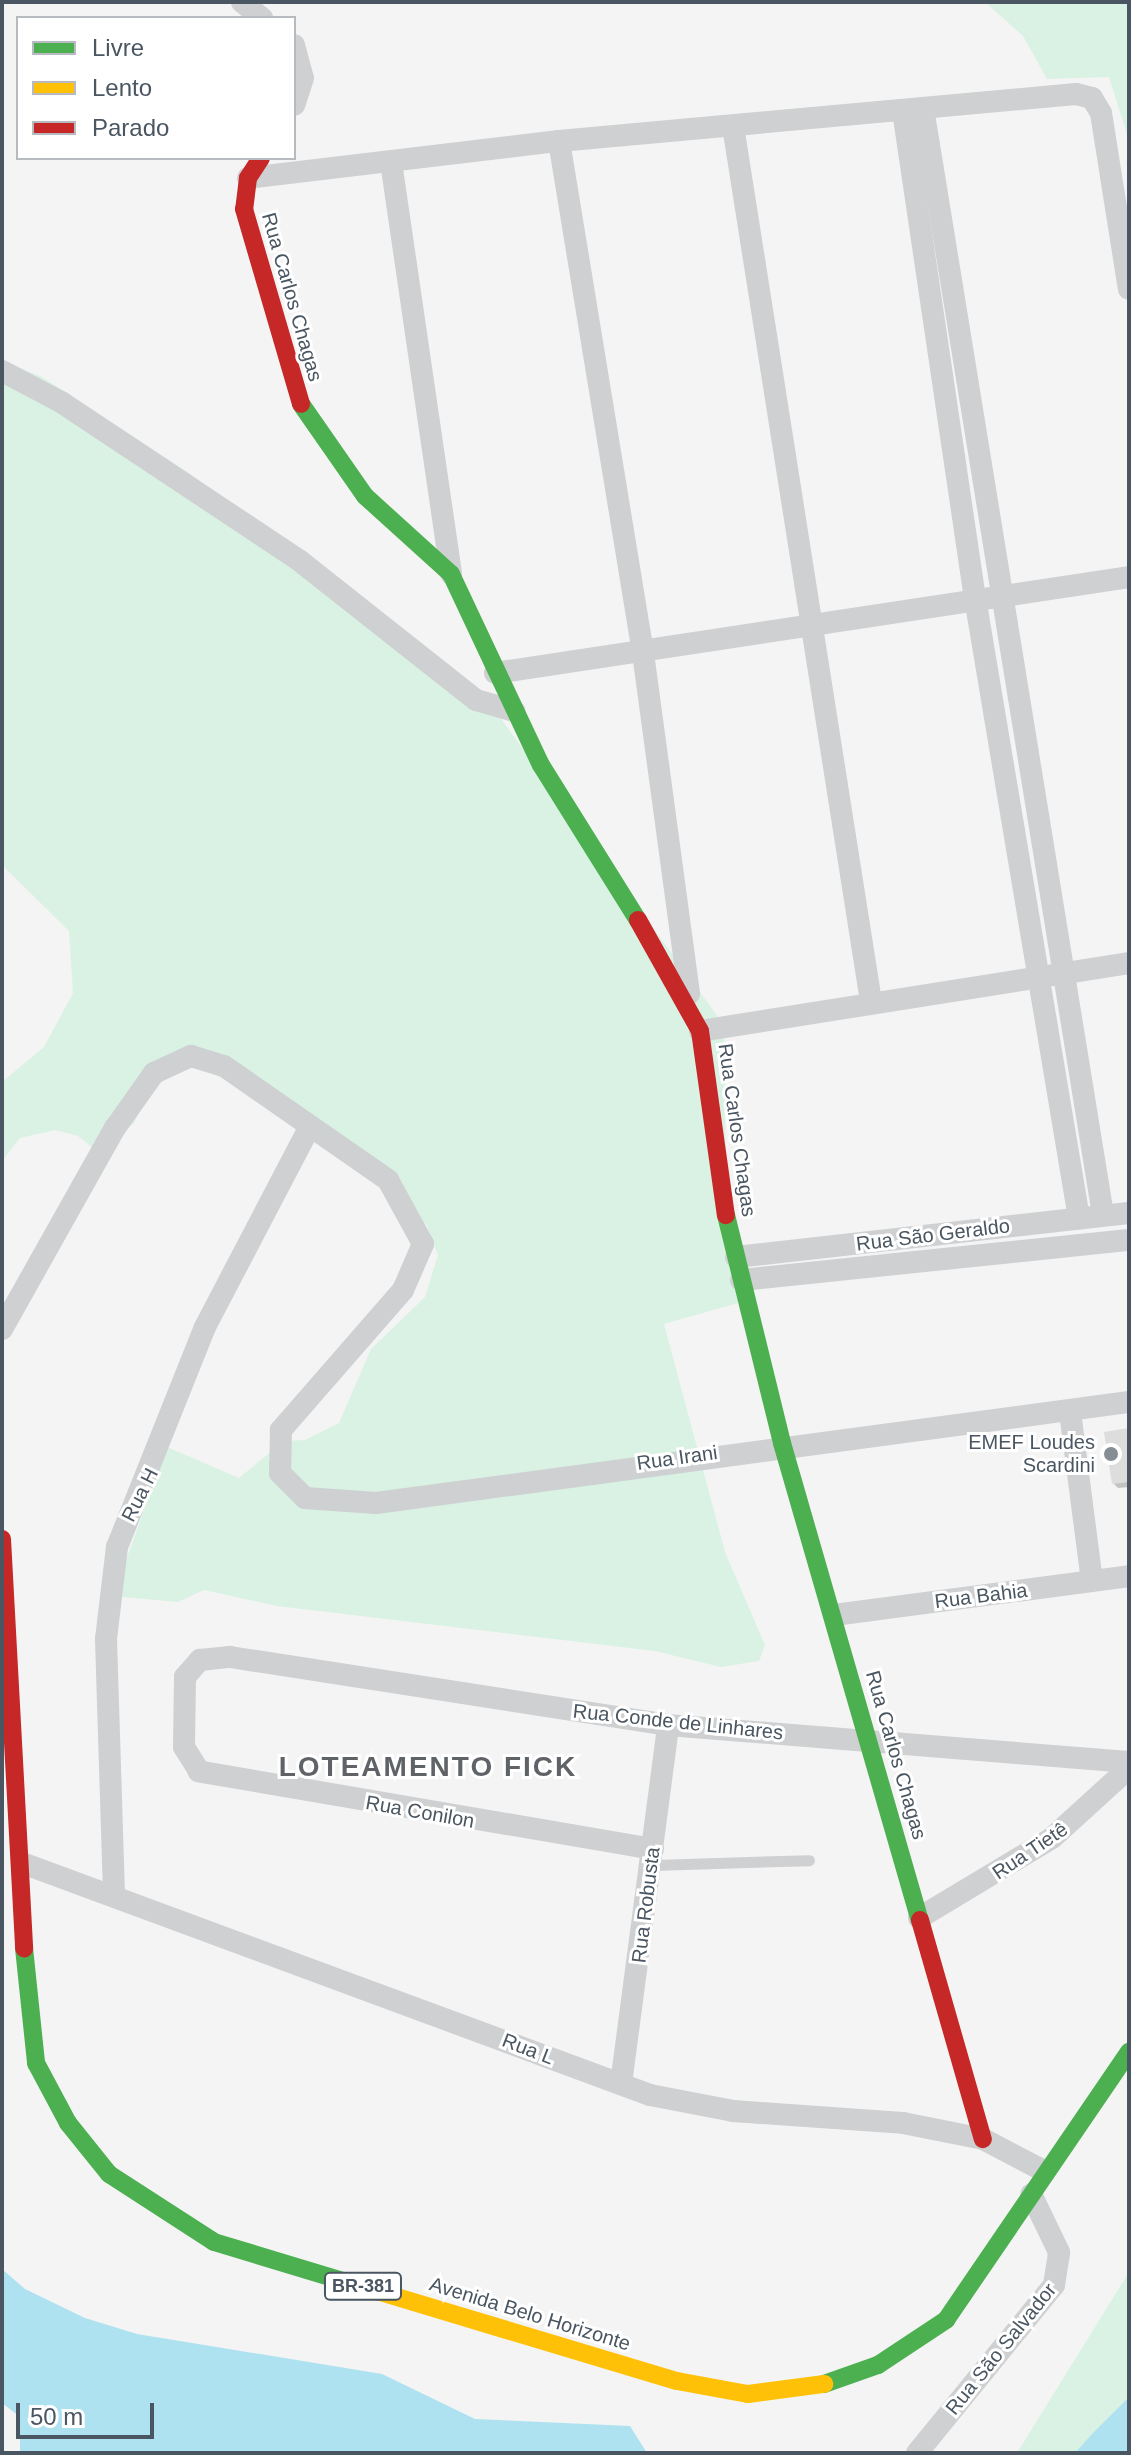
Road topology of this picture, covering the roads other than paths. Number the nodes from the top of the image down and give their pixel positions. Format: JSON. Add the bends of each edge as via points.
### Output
{"nodes":[{"id":1,"x":242,"y":2,"type":"edge"},
{"id":2,"x":260,"y":16,"type":"edge"},
{"id":3,"x":296,"y":52,"type":"edge"},
{"id":4,"x":296,"y":99,"type":"edge"},
{"id":5,"x":913,"y":110,"type":"junction"},
{"id":6,"x":733,"y":126,"type":"junction"},
{"id":7,"x":559,"y":141,"type":"junction"},
{"id":8,"x":260,"y":160,"type":"edge"},
{"id":9,"x":391,"y":162,"type":"junction"},
{"id":10,"x":248,"y":178,"type":"junction"},
{"id":11,"x":1129,"y":289,"type":"edge"},
{"id":12,"x":2,"y":371,"type":"edge"},
{"id":13,"x":451,"y":574,"type":"junction"},
{"id":14,"x":1129,"y":577,"type":"edge"},
{"id":15,"x":1001,"y":600,"type":"junction"},
{"id":16,"x":976,"y":604,"type":"junction"},
{"id":17,"x":811,"y":627,"type":"junction"},
{"id":18,"x":643,"y":653,"type":"junction"},
{"id":19,"x":495,"y":673,"type":"junction"},
{"id":20,"x":514,"y":711,"type":"junction"},
{"id":21,"x":1129,"y":963,"type":"edge"},
{"id":22,"x":1061,"y":974,"type":"junction"},
{"id":23,"x":1038,"y":978,"type":"junction"},
{"id":24,"x":871,"y":1001,"type":"junction"},
{"id":25,"x":691,"y":1009,"type":"junction"},
{"id":26,"x":700,"y":1031,"type":"junction"},
{"id":27,"x":309,"y":1128,"type":"junction"},
{"id":28,"x":1129,"y":1213,"type":"edge"},
{"id":29,"x":1103,"y":1215,"type":"junction"},
{"id":30,"x":1079,"y":1218,"type":"junction"},
{"id":31,"x":1129,"y":1240,"type":"edge"},
{"id":32,"x":738,"y":1269,"type":"junction"},
{"id":33,"x":2,"y":1329,"type":"edge"},
{"id":34,"x":1129,"y":1402,"type":"edge"},
{"id":35,"x":1070,"y":1412,"type":"junction"},
{"id":36,"x":782,"y":1443,"type":"junction"},
{"id":37,"x":2,"y":1539,"type":"edge"},
{"id":38,"x":1129,"y":1576,"type":"edge"},
{"id":39,"x":1092,"y":1581,"type":"junction"},
{"id":40,"x":834,"y":1615,"type":"junction"},
{"id":41,"x":230,"y":1657,"type":"joint"},
{"id":42,"x":668,"y":1725,"type":"junction"},
{"id":43,"x":869,"y":1738,"type":"junction"},
{"id":44,"x":1129,"y":1762,"type":"edge"},
{"id":45,"x":1129,"y":1768,"type":"edge"},
{"id":46,"x":653,"y":1857,"type":"junction"},
{"id":47,"x":809,"y":1860,"type":"dead end"},
{"id":48,"x":25,"y":1864,"type":"junction"},
{"id":49,"x":114,"y":1894,"type":"junction"},
{"id":50,"x":919,"y":1918,"type":"junction"},
{"id":51,"x":1129,"y":2052,"type":"edge"},
{"id":52,"x":621,"y":2084,"type":"junction"},
{"id":53,"x":983,"y":2139,"type":"junction"},
{"id":54,"x":1044,"y":2171,"type":"junction"},
{"id":55,"x":1031,"y":2194,"type":"junction"},
{"id":56,"x":917,"y":2453,"type":"edge"}],
"edges":[{"from":1,"to":2,"type":"street"},
{"from":3,"to":4,"type":"street","via":[[303,78]]},
{"from":5,"to":6,"type":"street"},
{"from":5,"to":11,"type":"street","via":[[1092,98],[1105,130]]},
{"from":5,"to":15,"type":"street"},
{"from":5,"to":16,"type":"street"},
{"from":6,"to":7,"type":"street"},
{"from":6,"to":17,"type":"street"},
{"from":7,"to":9,"type":"street"},
{"from":7,"to":18,"type":"street"},
{"from":8,"to":10,"type":"street"},
{"from":9,"to":10,"type":"street"},
{"from":9,"to":13,"type":"street"},
{"from":10,"to":13,"type":"street","name":"Rua Carlos Chagas","via":[[244,209],[253,249],[303,411],[365,496]]},
{"from":12,"to":20,"type":"street","via":[[61,402],[300,561],[476,700]]},
{"from":13,"to":19,"type":"street","name":"Rua Carlos Chagas"},
{"from":14,"to":15,"type":"street"},
{"from":15,"to":16,"type":"street"},
{"from":15,"to":22,"type":"street"},
{"from":16,"to":17,"type":"street"},
{"from":16,"to":23,"type":"street"},
{"from":17,"to":18,"type":"street"},
{"from":17,"to":24,"type":"street"},
{"from":18,"to":19,"type":"street"},
{"from":18,"to":25,"type":"street"},
{"from":19,"to":20,"type":"street","name":"Rua Carlos Chagas"},
{"from":20,"to":25,"type":"street","name":"Rua Carlos Chagas"},
{"from":21,"to":22,"type":"street"},
{"from":22,"to":23,"type":"street"},
{"from":22,"to":29,"type":"street"},
{"from":23,"to":24,"type":"street"},
{"from":23,"to":30,"type":"street"},
{"from":24,"to":26,"type":"street"},
{"from":25,"to":26,"type":"street","name":"Rua Carlos Chagas"},
{"from":26,"to":32,"type":"street","name":"Rua Carlos Chagas"},
{"from":27,"to":33,"type":"street","via":[[215,1061],[172,1060],[115,1128]]},
{"from":27,"to":36,"type":"street","name":"Rua Irani","via":[[388,1180],[417,1224],[423,1257],[403,1290],[281,1430],[278,1462],[291,1491],[343,1505]]},
{"from":27,"to":49,"type":"street","name":"Rua H","via":[[205,1327],[117,1547],[106,1639]]},
{"from":28,"to":29,"type":"street","name":"Rua São Geraldo"},
{"from":29,"to":30,"type":"street","name":"Rua São Geraldo"},
{"from":30,"to":32,"type":"street","name":"Rua São Geraldo"},
{"from":31,"to":32,"type":"street","name":"Rua São Geraldo"},
{"from":32,"to":36,"type":"street","name":"Rua Carlos Chagas"},
{"from":34,"to":35,"type":"street","name":"Rua Irani"},
{"from":35,"to":36,"type":"street","name":"Rua Irani"},
{"from":35,"to":39,"type":"street"},
{"from":36,"to":40,"type":"street","name":"Rua Carlos Chagas"},
{"from":37,"to":48,"type":"street","name":"Avenida Belo Horizonte","number":"BR-381"},
{"from":38,"to":39,"type":"street","name":"Rua Bahia"},
{"from":39,"to":40,"type":"street","name":"Rua Bahia"},
{"from":40,"to":43,"type":"street","name":"Rua Carlos Chagas"},
{"from":41,"to":42,"type":"street","name":"Rua Conde de Linhares"},
{"from":41,"to":46,"type":"street","name":"Rua Conilon","via":[[200,1660],[185,1677],[184,1747],[199,1771]]},
{"from":42,"to":43,"type":"street","name":"Rua Conde de Linhares"},
{"from":42,"to":46,"type":"street","name":"Rua Robusta"},
{"from":43,"to":44,"type":"street","name":"Rua Conde de Linhares"},
{"from":43,"to":50,"type":"street","name":"Rua Carlos Chagas"},
{"from":45,"to":50,"type":"street","name":"Rua Tietê","via":[[1052,1838]]},
{"from":46,"to":47,"type":"lane"},
{"from":46,"to":52,"type":"street","name":"Rua Robusta"},
{"from":48,"to":49,"type":"street","name":"Rua L"},
{"from":48,"to":55,"type":"street","name":"Avenida Belo Horizonte","number":"BR-381","via":[[25,2012],[49,2092],[109,2174],[214,2242],[677,2381],[774,2394],[846,2379],[925,2337],[969,2291]]},
{"from":49,"to":52,"type":"street","name":"Rua L"},
{"from":50,"to":53,"type":"street","name":"Rua Carlos Chagas"},
{"from":51,"to":54,"type":"street","name":"Avenida Belo Horizonte","number":"BR-381"},
{"from":52,"to":53,"type":"street","name":"Rua L","via":[[733,2111],[903,2123]]},
{"from":53,"to":54,"type":"street","name":"Rua L"},
{"from":54,"to":55,"type":"street","name":"Avenida Belo Horizonte","number":"BR-381"},
{"from":55,"to":56,"type":"street","name":"Rua São Salvador","via":[[1059,2252],[1054,2285]]}]}
